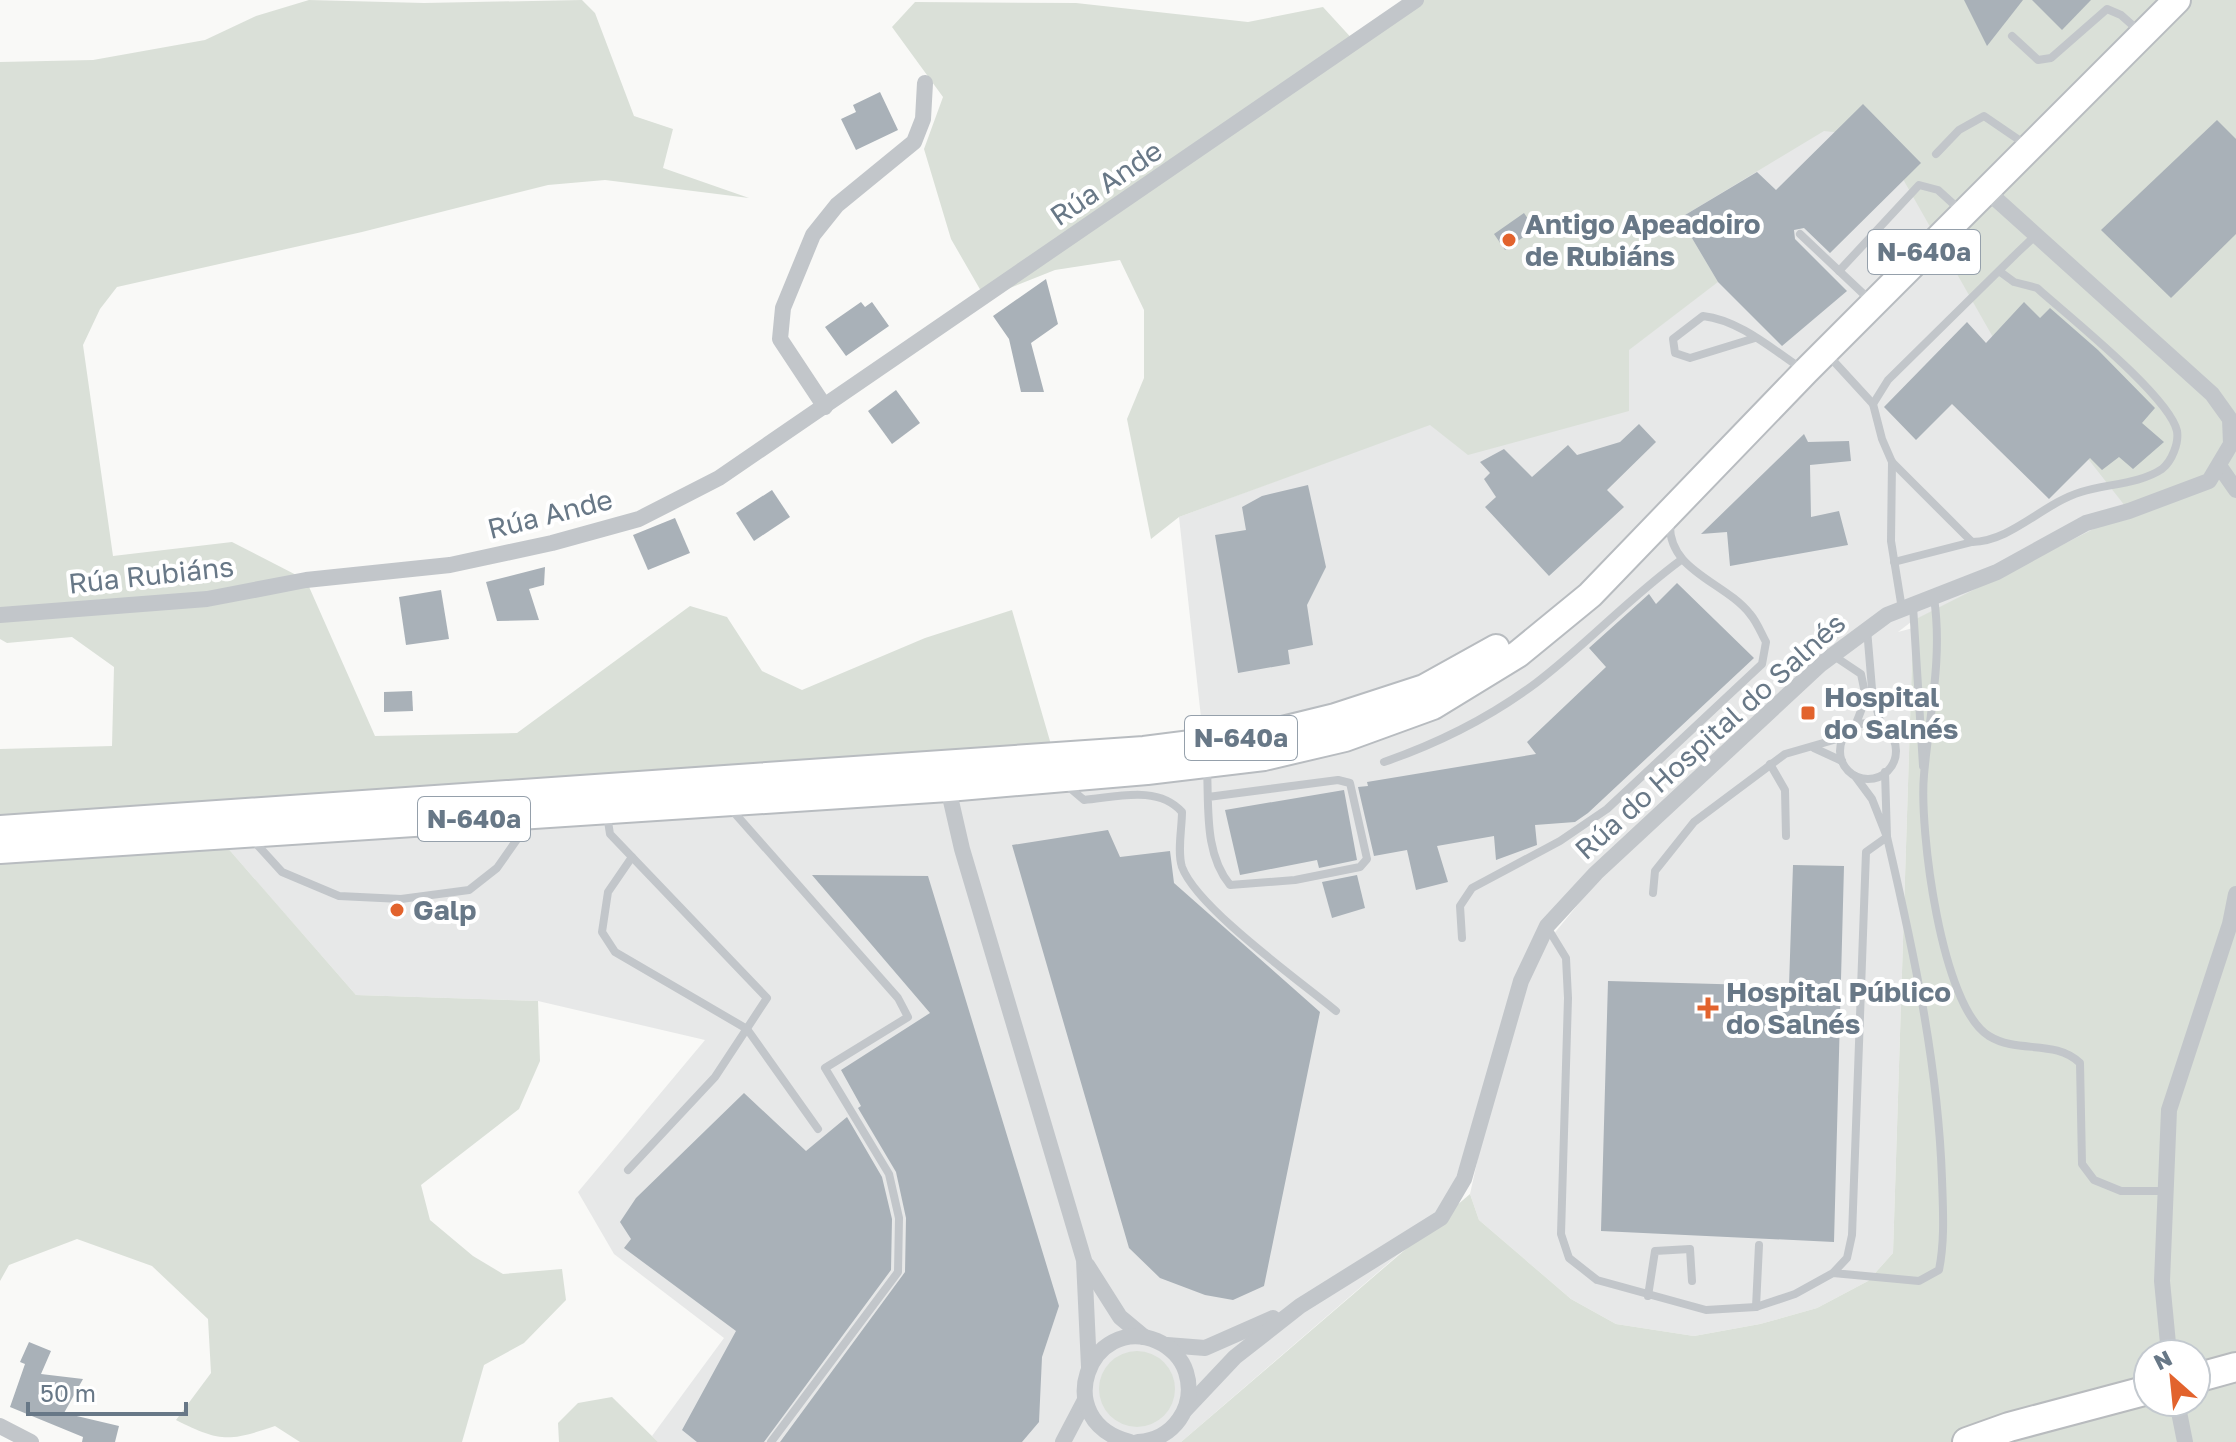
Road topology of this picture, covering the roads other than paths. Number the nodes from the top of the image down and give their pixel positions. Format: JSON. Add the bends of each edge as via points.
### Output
{"nodes":[{"id":1,"x":1416,"y":0,"type":"edge"},
{"id":2,"x":2177,"y":0,"type":"edge"},
{"id":3,"x":2143,"y":34,"type":"junction"},
{"id":4,"x":2012,"y":36,"type":"dead end"},
{"id":5,"x":925,"y":83,"type":"dead end"},
{"id":6,"x":2029,"y":147,"type":"junction"},
{"id":7,"x":1936,"y":154,"type":"dead end"},
{"id":8,"x":1986,"y":190,"type":"junction"},
{"id":9,"x":1963,"y":213,"type":"junction"},
{"id":10,"x":1800,"y":234,"type":"dead end"},
{"id":11,"x":2036,"y":235,"type":"junction"},
{"id":12,"x":1839,"y":271,"type":"junction"},
{"id":13,"x":1999,"y":271,"type":"junction"},
{"id":14,"x":1873,"y":304,"type":"junction"},
{"id":15,"x":1755,"y":338,"type":"junction"},
{"id":16,"x":1826,"y":352,"type":"junction"},
{"id":17,"x":1806,"y":371,"type":"junction"},
{"id":18,"x":1873,"y":404,"type":"junction"},
{"id":19,"x":825,"y":407,"type":"junction"},
{"id":20,"x":2233,"y":428,"type":"edge"},
{"id":21,"x":1892,"y":462,"type":"junction"},
{"id":22,"x":2220,"y":467,"type":"junction"},
{"id":23,"x":2236,"y":490,"type":"edge"},
{"id":24,"x":1674,"y":506,"type":"junction"},
{"id":25,"x":1972,"y":542,"type":"junction"},
{"id":26,"x":1681,"y":560,"type":"junction"},
{"id":27,"x":1894,"y":562,"type":"junction"},
{"id":28,"x":306,"y":580,"type":"joint"},
{"id":29,"x":1934,"y":598,"type":"junction"},
{"id":30,"x":1908,"y":608,"type":"junction"},
{"id":31,"x":0,"y":615,"type":"edge"},
{"id":32,"x":1867,"y":629,"type":"junction"},
{"id":33,"x":1833,"y":655,"type":"junction"},
{"id":34,"x":1855,"y":726,"type":"junction"},
{"id":35,"x":1881,"y":726,"type":"junction"},
{"id":36,"x":1262,"y":735,"type":"junction"},
{"id":37,"x":1844,"y":737,"type":"junction"},
{"id":38,"x":1814,"y":748,"type":"junction"},
{"id":39,"x":1842,"y":761,"type":"junction"},
{"id":40,"x":1384,"y":762,"type":"dead end"},
{"id":41,"x":1206,"y":764,"type":"junction"},
{"id":42,"x":1770,"y":764,"type":"junction"},
{"id":43,"x":1885,"y":772,"type":"junction"},
{"id":44,"x":1855,"y":775,"type":"junction"},
{"id":45,"x":1924,"y":775,"type":"junction"},
{"id":46,"x":742,"y":778,"type":"junction"},
{"id":47,"x":1061,"y":779,"type":"junction"},
{"id":48,"x":948,"y":788,"type":"junction"},
{"id":49,"x":1208,"y":797,"type":"junction"},
{"id":50,"x":725,"y":803,"type":"junction"},
{"id":51,"x":606,"y":810,"type":"junction"},
{"id":52,"x":533,"y":815,"type":"junction"},
{"id":53,"x":0,"y":829,"type":"edge"},
{"id":54,"x":249,"y":835,"type":"junction"},
{"id":55,"x":1786,"y":836,"type":"dead end"},
{"id":56,"x":1887,"y":837,"type":"junction"},
{"id":57,"x":0,"y":850,"type":"edge"},
{"id":58,"x":632,"y":857,"type":"junction"},
{"id":59,"x":1653,"y":893,"type":"dead end"},
{"id":60,"x":2236,"y":894,"type":"edge"},
{"id":61,"x":1547,"y":926,"type":"junction"},
{"id":62,"x":1462,"y":938,"type":"dead end"},
{"id":63,"x":1336,"y":1011,"type":"dead end"},
{"id":64,"x":747,"y":1029,"type":"junction"},
{"id":65,"x":818,"y":1129,"type":"dead end"},
{"id":66,"x":628,"y":1170,"type":"dead end"},
{"id":67,"x":2166,"y":1191,"type":"junction"},
{"id":68,"x":1759,"y":1245,"type":"dead end"},
{"id":69,"x":1084,"y":1260,"type":"junction"},
{"id":70,"x":1833,"y":1273,"type":"junction"},
{"id":71,"x":1692,"y":1281,"type":"dead end"},
{"id":72,"x":1648,"y":1296,"type":"junction"},
{"id":73,"x":1300,"y":1306,"type":"junction"},
{"id":74,"x":1756,"y":1307,"type":"junction"},
{"id":75,"x":1144,"y":1337,"type":"junction"},
{"id":76,"x":2167,"y":1338,"type":"edge"},
{"id":77,"x":1164,"y":1345,"type":"junction"},
{"id":78,"x":1089,"y":1367,"type":"junction"},
{"id":79,"x":2236,"y":1367,"type":"edge"},
{"id":80,"x":2212,"y":1374,"type":"edge"},
{"id":81,"x":2132,"y":1394,"type":"edge"},
{"id":82,"x":1085,"y":1400,"type":"junction"},
{"id":83,"x":1182,"y":1416,"type":"junction"},
{"id":84,"x":2180,"y":1418,"type":"edge"},
{"id":85,"x":0,"y":1426,"type":"edge"},
{"id":86,"x":1114,"y":1440,"type":"edge"},
{"id":87,"x":31,"y":1442,"type":"edge"},
{"id":88,"x":771,"y":1442,"type":"edge"},
{"id":89,"x":1063,"y":1442,"type":"edge"},
{"id":90,"x":1138,"y":1442,"type":"edge"},
{"id":91,"x":1175,"y":1442,"type":"edge"},
{"id":92,"x":1967,"y":1442,"type":"edge"},
{"id":93,"x":2185,"y":1442,"type":"edge"}],
"edges":[{"from":1,"to":19,"type":"street","name":"Rúa Ande"},
{"from":2,"to":3,"type":"main road","number":"N-640a"},
{"from":3,"to":4,"type":"lane","via":[[2107,9],[2051,58],[2038,60]]},
{"from":3,"to":6,"type":"main road","number":"N-640a"},
{"from":5,"to":19,"type":"street","via":[[923,119],[914,142],[837,205],[813,235],[783,308],[780,339]]},
{"from":6,"to":7,"type":"lane","via":[[1984,116],[1959,130]]},
{"from":6,"to":8,"type":"main road","number":"N-640a"},
{"from":8,"to":9,"type":"main road","number":"N-640a"},
{"from":8,"to":11,"type":"street"},
{"from":9,"to":12,"type":"lane","via":[[1938,190],[1919,185]]},
{"from":9,"to":14,"type":"main road","number":"N-640a"},
{"from":10,"to":12,"type":"lane"},
{"from":11,"to":13,"type":"lane"},
{"from":11,"to":20,"type":"street","via":[[2212,394]]},
{"from":12,"to":14,"type":"lane"},
{"from":13,"to":18,"type":"lane","via":[[1888,380]]},
{"from":13,"to":25,"type":"lane","via":[[2037,288],[2160,401],[2177,431],[2166,466],[2148,477],[2077,493],[1991,541]]},
{"from":14,"to":16,"type":"main road","number":"N-640a"},
{"from":15,"to":15,"type":"lane","via":[[1722,318],[1703,316],[1673,339],[1675,353],[1690,358]]},
{"from":15,"to":17,"type":"lane"},
{"from":16,"to":17,"type":"main road","number":"N-640a"},
{"from":16,"to":18,"type":"lane"},
{"from":17,"to":24,"type":"main road","number":"N-640a"},
{"from":18,"to":21,"type":"lane"},
{"from":19,"to":28,"type":"street","name":"Rúa Ande","via":[[719,478],[639,519],[450,565]]},
{"from":20,"to":22,"type":"street"},
{"from":21,"to":25,"type":"lane"},
{"from":21,"to":27,"type":"lane"},
{"from":22,"to":23,"type":"street"},
{"from":22,"to":29,"type":"street","name":"Rúa do Hospital do Salnés","via":[[2209,481],[2086,523],[1997,572]]},
{"from":24,"to":26,"type":"lane","via":[[1671,543]]},
{"from":24,"to":36,"type":"main road","number":"N-640a","via":[[1582,586],[1480,657],[1424,688]]},
{"from":24,"to":41,"type":"main road","number":"N-640a","via":[[1590,595],[1518,654],[1433,706],[1345,738]]},
{"from":25,"to":27,"type":"lane"},
{"from":26,"to":40,"type":"lane","via":[[1523,692],[1434,744]]},
{"from":26,"to":62,"type":"lane","via":[[1750,613],[1766,642],[1762,664],[1607,809],[1472,888],[1460,906]]},
{"from":27,"to":30,"type":"lane"},
{"from":28,"to":31,"type":"street","name":"Rúa Rubiáns","via":[[207,599]]},
{"from":29,"to":30,"type":"street","name":"Rúa do Hospital do Salnés"},
{"from":29,"to":45,"type":"lane","via":[[1934,705]]},
{"from":30,"to":32,"type":"street","name":"Rúa do Hospital do Salnés"},
{"from":30,"to":45,"type":"lane"},
{"from":32,"to":33,"type":"street","name":"Rúa do Hospital do Salnés"},
{"from":32,"to":35,"type":"lane"},
{"from":33,"to":34,"type":"lane","via":[[1861,674],[1866,698]]},
{"from":33,"to":61,"type":"street","name":"Rúa do Hospital do Salnés","via":[[1596,873]]},
{"from":34,"to":35,"type":"lane"},
{"from":34,"to":37,"type":"lane"},
{"from":35,"to":43,"type":"lane","via":[[1896,748]]},
{"from":36,"to":46,"type":"main road","number":"N-640a","via":[[1144,750]]},
{"from":36,"to":48,"type":"street","via":[[1145,762],[966,775]]},
{"from":37,"to":38,"type":"lane"},
{"from":37,"to":39,"type":"lane"},
{"from":38,"to":39,"type":"lane"},
{"from":38,"to":42,"type":"lane","via":[[1785,754]]},
{"from":39,"to":44,"type":"lane"},
{"from":41,"to":47,"type":"main road","number":"N-640a"},
{"from":41,"to":49,"type":"lane"},
{"from":42,"to":55,"type":"lane","via":[[1785,790]]},
{"from":42,"to":59,"type":"lane","via":[[1694,822],[1655,871]]},
{"from":43,"to":44,"type":"lane","via":[[1871,778]]},
{"from":43,"to":56,"type":"lane"},
{"from":44,"to":56,"type":"lane","via":[[1872,799]]},
{"from":45,"to":67,"type":"lane","via":[[1941,936],[1972,1016],[1989,1036],[2068,1051],[2080,1063],[2082,1164],[2094,1180],[2121,1191]]},
{"from":46,"to":48,"type":"street","via":[[816,785],[928,778]]},
{"from":46,"to":53,"type":"main road","number":"N-640a"},
{"from":47,"to":48,"type":"main road","number":"N-640a"},
{"from":47,"to":63,"type":"lane","via":[[1084,800],[1149,794],[1173,801],[1182,812],[1181,864],[1189,882]]},
{"from":48,"to":50,"type":"main road","number":"N-640a"},
{"from":48,"to":69,"type":"street"},
{"from":49,"to":49,"type":"lane","via":[[1211,848],[1218,871],[1230,885],[1295,880],[1360,867],[1367,859],[1350,783],[1338,780]]},
{"from":50,"to":51,"type":"main road","number":"N-640a"},
{"from":50,"to":88,"type":"lane","via":[[898,998],[908,1017],[825,1068],[889,1174],[899,1218],[898,1272]]},
{"from":51,"to":52,"type":"main road","number":"N-640a"},
{"from":51,"to":58,"type":"lane","via":[[610,834]]},
{"from":52,"to":54,"type":"main road","number":"N-640a"},
{"from":52,"to":54,"type":"lane","via":[[497,868],[469,890],[401,899],[339,896],[282,872]]},
{"from":54,"to":57,"type":"main road","number":"N-640a"},
{"from":56,"to":70,"type":"lane","via":[[1866,852],[1852,1235],[1847,1258]]},
{"from":56,"to":70,"type":"lane","via":[[1914,953],[1940,1111],[1944,1245],[1939,1270],[1919,1281]]},
{"from":58,"to":64,"type":"lane","via":[[767,998]]},
{"from":58,"to":64,"type":"lane","via":[[608,892],[602,932],[615,952]]},
{"from":60,"to":67,"type":"street","via":[[2169,1110]]},
{"from":61,"to":72,"type":"lane","via":[[1566,958],[1568,998],[1561,1234],[1569,1258],[1597,1280]]},
{"from":61,"to":73,"type":"street","name":"Rúa do Hospital do Salnés","via":[[1521,981],[1464,1179],[1441,1218]]},
{"from":64,"to":65,"type":"lane"},
{"from":64,"to":66,"type":"lane","via":[[715,1077]]},
{"from":67,"to":76,"type":"street","via":[[2162,1281]]},
{"from":68,"to":74,"type":"lane"},
{"from":69,"to":75,"type":"street","via":[[1120,1317]]},
{"from":69,"to":78,"type":"street"},
{"from":70,"to":74,"type":"lane"},
{"from":71,"to":72,"type":"lane","via":[[1690,1249],[1655,1251]]},
{"from":72,"to":74,"type":"lane","via":[[1706,1310]]},
{"from":73,"to":77,"type":"street","name":"Rúa do Hospital do Salnés","via":[[1205,1348]]},
{"from":73,"to":83,"type":"street","name":"Rúa do Hospital do Salnés","via":[[1235,1357]]},
{"from":75,"to":77,"type":"street"},
{"from":75,"to":78,"type":"street","via":[[1106,1347]]},
{"from":77,"to":83,"type":"street","via":[[1176,1354],[1189,1381]]},
{"from":78,"to":82,"type":"street"},
{"from":79,"to":80,"type":"highway"},
{"from":81,"to":92,"type":"highway"},
{"from":82,"to":86,"type":"street","via":[[1098,1426]]},
{"from":82,"to":89,"type":"street"},
{"from":83,"to":90,"type":"street","via":[[1166,1434]]},
{"from":83,"to":91,"type":"street"},
{"from":84,"to":93,"type":"street"},
{"from":85,"to":87,"type":"street"}]}
